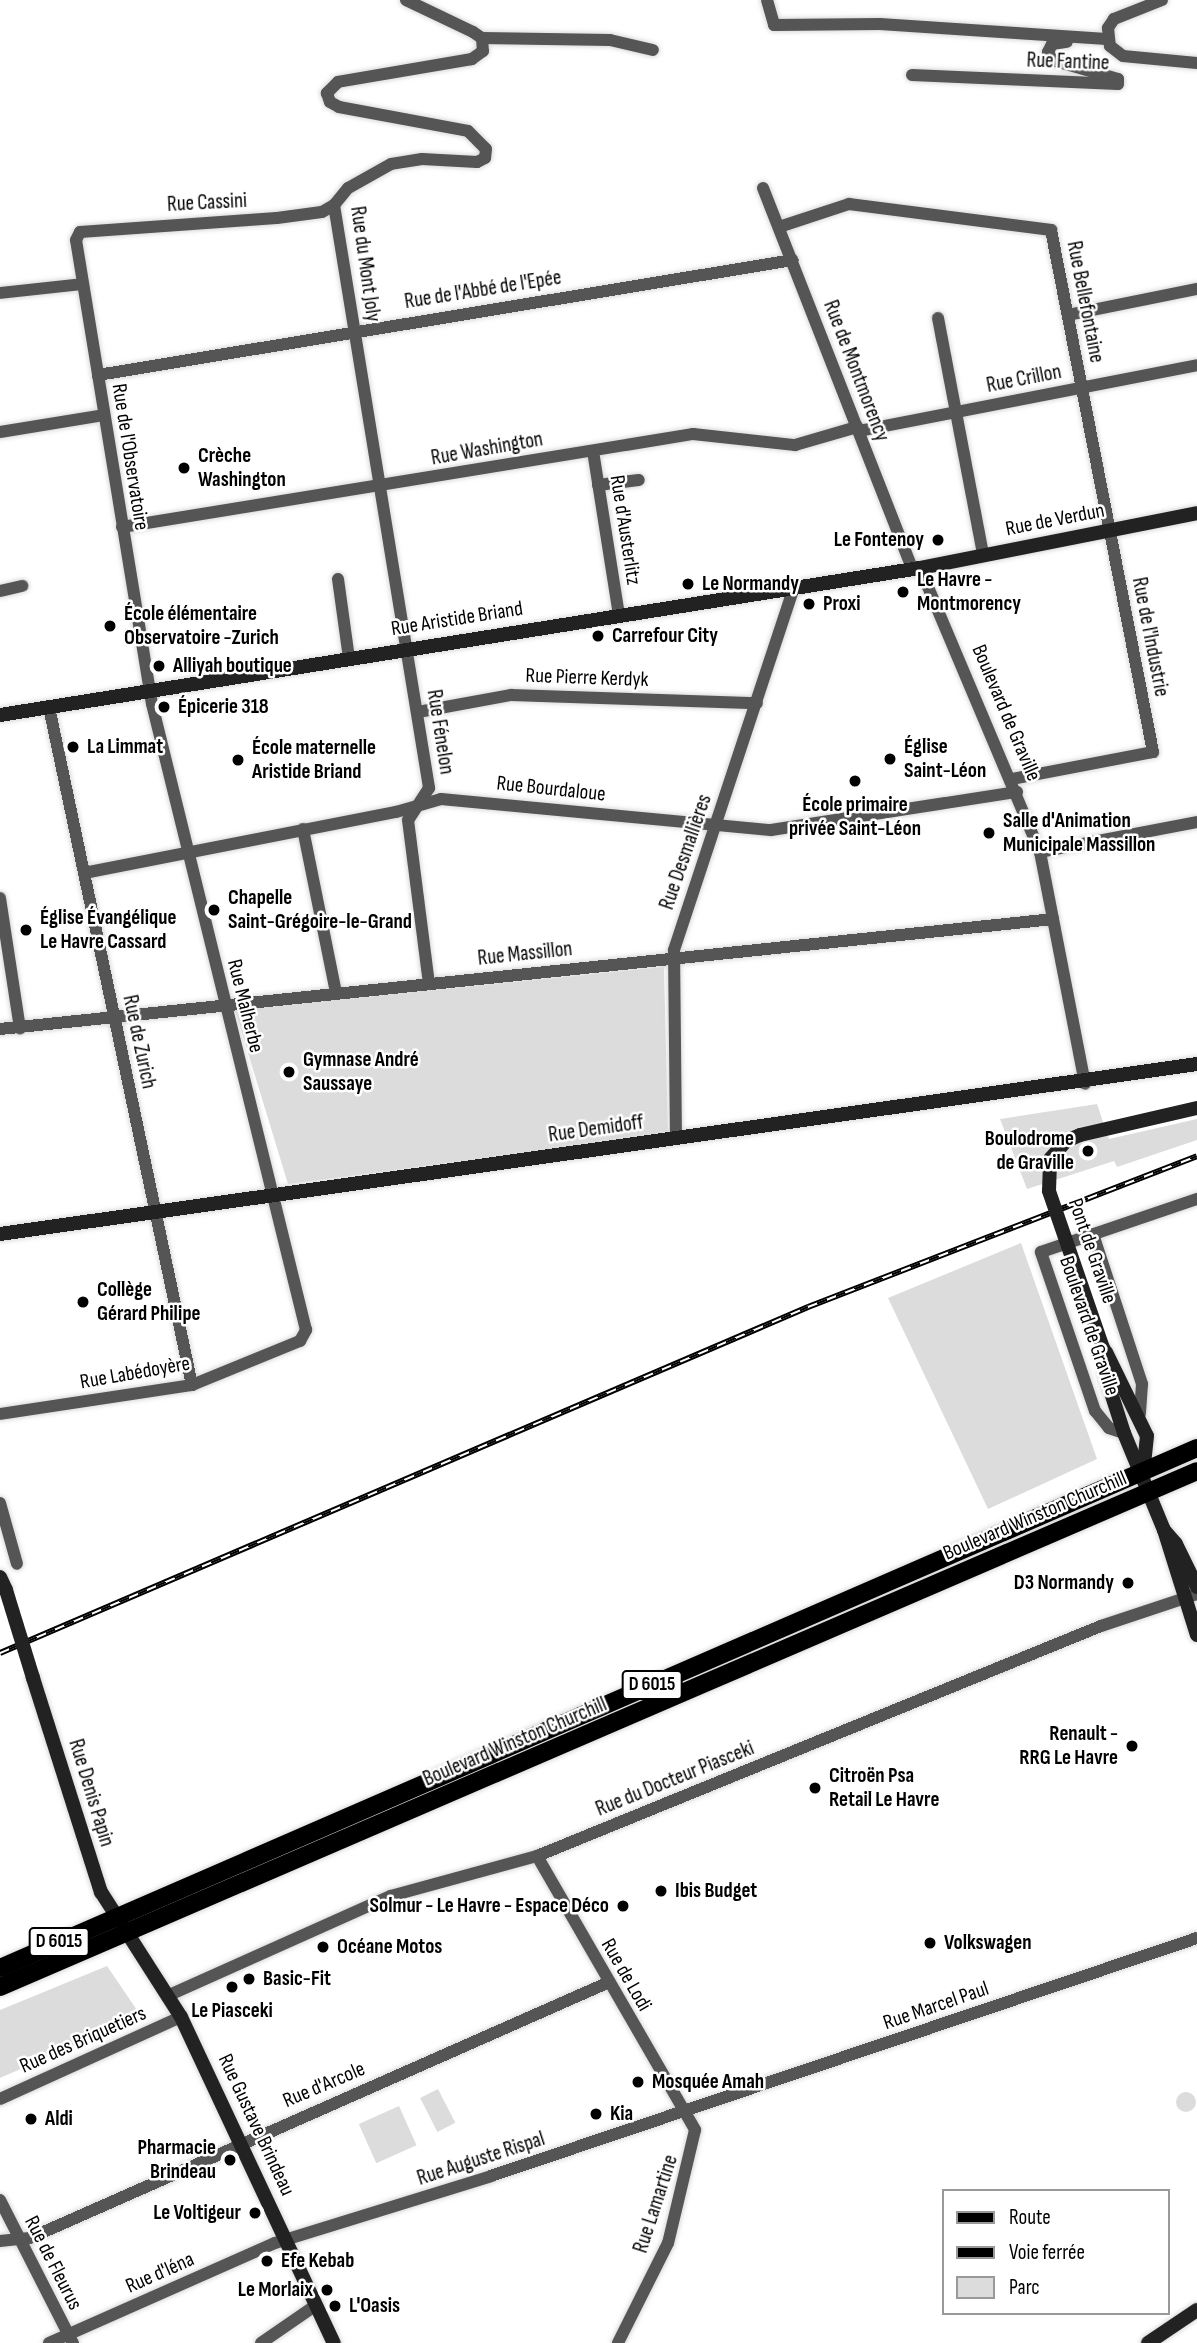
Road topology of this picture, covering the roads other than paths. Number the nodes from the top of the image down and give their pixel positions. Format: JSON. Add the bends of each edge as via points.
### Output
{"nodes":[{"id":1,"x":406,"y":0,"type":"edge"},
{"id":2,"x":767,"y":0,"type":"edge"},
{"id":3,"x":1162,"y":0,"type":"edge"},
{"id":4,"x":482,"y":38,"type":"junction"},
{"id":5,"x":1107,"y":40,"type":"junction"},
{"id":6,"x":653,"y":50,"type":"dead end"},
{"id":7,"x":1197,"y":63,"type":"edge"},
{"id":8,"x":912,"y":75,"type":"dead end"},
{"id":9,"x":763,"y":188,"type":"dead end"},
{"id":10,"x":334,"y":205,"type":"junction"},
{"id":11,"x":779,"y":228,"type":"junction"},
{"id":12,"x":80,"y":232,"type":"joint"},
{"id":13,"x":793,"y":260,"type":"junction"},
{"id":14,"x":83,"y":284,"type":"junction"},
{"id":15,"x":1197,"y":289,"type":"edge"},
{"id":16,"x":0,"y":293,"type":"edge"},
{"id":17,"x":1068,"y":315,"type":"junction"},
{"id":18,"x":938,"y":318,"type":"dead end"},
{"id":19,"x":355,"y":329,"type":"junction"},
{"id":20,"x":1197,"y":365,"type":"edge"},
{"id":21,"x":97,"y":375,"type":"junction"},
{"id":22,"x":1082,"y":387,"type":"junction"},
{"id":23,"x":956,"y":412,"type":"junction"},
{"id":24,"x":104,"y":415,"type":"junction"},
{"id":25,"x":858,"y":429,"type":"junction"},
{"id":26,"x":0,"y":432,"type":"edge"},
{"id":27,"x":593,"y":451,"type":"junction"},
{"id":28,"x":639,"y":480,"type":"dead end"},
{"id":29,"x":598,"y":485,"type":"junction"},
{"id":30,"x":381,"y":487,"type":"junction"},
{"id":31,"x":1197,"y":513,"type":"edge"},
{"id":32,"x":122,"y":527,"type":"junction"},
{"id":33,"x":1109,"y":530,"type":"junction"},
{"id":34,"x":983,"y":555,"type":"junction"},
{"id":35,"x":916,"y":568,"type":"junction"},
{"id":36,"x":338,"y":579,"type":"dead end"},
{"id":37,"x":22,"y":586,"type":"dead end"},
{"id":38,"x":794,"y":587,"type":"junction"},
{"id":39,"x":0,"y":591,"type":"edge"},
{"id":40,"x":619,"y":615,"type":"junction"},
{"id":41,"x":408,"y":648,"type":"junction"},
{"id":42,"x":349,"y":658,"type":"junction"},
{"id":43,"x":149,"y":691,"type":"junction"},
{"id":44,"x":757,"y":703,"type":"junction"},
{"id":45,"x":49,"y":707,"type":"junction"},
{"id":46,"x":418,"y":712,"type":"junction"},
{"id":47,"x":0,"y":715,"type":"edge"},
{"id":48,"x":1011,"y":779,"type":"junction"},
{"id":49,"x":1017,"y":792,"type":"junction"},
{"id":50,"x":419,"y":804,"type":"junction"},
{"id":51,"x":1197,"y":822,"type":"edge"},
{"id":52,"x":716,"y":826,"type":"junction"},
{"id":53,"x":303,"y":830,"type":"junction"},
{"id":54,"x":187,"y":850,"type":"junction"},
{"id":55,"x":1040,"y":852,"type":"junction"},
{"id":56,"x":84,"y":873,"type":"junction"},
{"id":57,"x":0,"y":898,"type":"edge"},
{"id":58,"x":1054,"y":919,"type":"junction"},
{"id":59,"x":672,"y":959,"type":"junction"},
{"id":60,"x":429,"y":983,"type":"junction"},
{"id":61,"x":336,"y":993,"type":"junction"},
{"id":62,"x":224,"y":1005,"type":"junction"},
{"id":63,"x":114,"y":1017,"type":"junction"},
{"id":64,"x":20,"y":1027,"type":"junction"},
{"id":65,"x":0,"y":1029,"type":"edge"},
{"id":66,"x":1197,"y":1065,"type":"edge"},
{"id":67,"x":1085,"y":1082,"type":"junction"},
{"id":68,"x":1197,"y":1108,"type":"edge"},
{"id":69,"x":676,"y":1139,"type":"junction"},
{"id":70,"x":273,"y":1196,"type":"junction"},
{"id":71,"x":1197,"y":1199,"type":"edge"},
{"id":72,"x":155,"y":1213,"type":"junction"},
{"id":73,"x":0,"y":1234,"type":"edge"},
{"id":74,"x":1093,"y":1234,"type":"junction"},
{"id":75,"x":306,"y":1330,"type":"joint"},
{"id":76,"x":1103,"y":1348,"type":"junction"},
{"id":77,"x":192,"y":1385,"type":"junction"},
{"id":78,"x":0,"y":1414,"type":"edge"},
{"id":79,"x":1140,"y":1414,"type":"junction"},
{"id":80,"x":1124,"y":1433,"type":"junction"},
{"id":81,"x":1197,"y":1448,"type":"edge"},
{"id":82,"x":1197,"y":1471,"type":"edge"},
{"id":83,"x":1143,"y":1472,"type":"junction"},
{"id":84,"x":1150,"y":1492,"type":"junction"},
{"id":85,"x":0,"y":1503,"type":"edge"},
{"id":86,"x":1164,"y":1530,"type":"junction"},
{"id":87,"x":17,"y":1564,"type":"dead end"},
{"id":88,"x":3,"y":1584,"type":"edge"},
{"id":89,"x":1197,"y":1587,"type":"edge"},
{"id":90,"x":1190,"y":1597,"type":"edge"},
{"id":91,"x":1197,"y":1635,"type":"edge"},
{"id":92,"x":537,"y":1856,"type":"junction"},
{"id":93,"x":118,"y":1916,"type":"junction"},
{"id":94,"x":128,"y":1932,"type":"junction"},
{"id":95,"x":1197,"y":1938,"type":"edge"},
{"id":96,"x":0,"y":1968,"type":"edge"},
{"id":97,"x":607,"y":1983,"type":"junction"},
{"id":98,"x":0,"y":1987,"type":"edge"},
{"id":99,"x":167,"y":1996,"type":"junction"},
{"id":100,"x":181,"y":2017,"type":"junction"},
{"id":101,"x":0,"y":2099,"type":"edge"},
{"id":102,"x":687,"y":2111,"type":"junction"},
{"id":103,"x":242,"y":2141,"type":"junction"},
{"id":104,"x":0,"y":2200,"type":"edge"},
{"id":105,"x":19,"y":2237,"type":"junction"},
{"id":106,"x":0,"y":2241,"type":"edge"},
{"id":107,"x":287,"y":2241,"type":"junction"},
{"id":108,"x":316,"y":2305,"type":"junction"},
{"id":109,"x":1197,"y":2310,"type":"edge"},
{"id":110,"x":70,"y":2339,"type":"edge"},
{"id":111,"x":49,"y":2343,"type":"edge"},
{"id":112,"x":261,"y":2343,"type":"edge"},
{"id":113,"x":334,"y":2343,"type":"edge"},
{"id":114,"x":618,"y":2343,"type":"edge"},
{"id":115,"x":1148,"y":2343,"type":"edge"}],
"edges":[{"from":1,"to":4,"type":"street"},
{"from":2,"to":5,"type":"street","via":[[774,25],[880,24]]},
{"from":3,"to":5,"type":"street","via":[[1114,19]]},
{"from":4,"to":6,"type":"street","via":[[610,40]]},
{"from":4,"to":10,"type":"street","name":"Rue du Mont Joly","via":[[484,51],[472,59],[338,82],[327,93],[330,102],[339,107],[468,131],[484,142],[485,158],[391,164],[348,188]]},
{"from":5,"to":7,"type":"street","via":[[1123,55]]},
{"from":5,"to":8,"type":"street","name":"Rue Fantine","via":[[1057,42],[1049,47],[1049,57],[1118,79],[1118,84]]},
{"from":9,"to":11,"type":"street","name":"Rue de Montmorency"},
{"from":10,"to":12,"type":"street","name":"Rue Cassini","via":[[322,212],[276,218]]},
{"from":10,"to":19,"type":"street","name":"Rue du Mont Joly"},
{"from":11,"to":13,"type":"street","name":"Rue de Montmorency"},
{"from":11,"to":17,"type":"street","name":"Rue Bellefontaine","via":[[849,205],[1051,230]]},
{"from":12,"to":14,"type":"street","name":"Rue de l'Observatoire","via":[[76,240]]},
{"from":13,"to":19,"type":"street","name":"Rue de l'Abbé de l'Epée"},
{"from":13,"to":25,"type":"street","name":"Rue de Montmorency"},
{"from":14,"to":16,"type":"street"},
{"from":14,"to":21,"type":"street","name":"Rue de l'Observatoire"},
{"from":15,"to":17,"type":"street"},
{"from":17,"to":22,"type":"street","name":"Rue Bellefontaine"},
{"from":18,"to":23,"type":"street"},
{"from":19,"to":21,"type":"street","name":"Rue de l'Abbé de l'Epée"},
{"from":19,"to":30,"type":"street","name":"Rue du Mont Joly"},
{"from":20,"to":22,"type":"street","name":"Rue Crillon"},
{"from":21,"to":24,"type":"street","name":"Rue de l'Observatoire"},
{"from":22,"to":23,"type":"street","name":"Rue Crillon"},
{"from":22,"to":33,"type":"street","name":"Rue Bellefontaine"},
{"from":23,"to":25,"type":"street","name":"Rue Crillon"},
{"from":23,"to":34,"type":"street"},
{"from":24,"to":26,"type":"street"},
{"from":24,"to":32,"type":"street","name":"Rue de l'Observatoire"},
{"from":25,"to":27,"type":"street","name":"Rue Washington","via":[[795,445],[693,434]]},
{"from":25,"to":35,"type":"street","name":"Rue de Montmorency"},
{"from":27,"to":29,"type":"street","name":"Rue d'Austerlitz"},
{"from":27,"to":30,"type":"street","name":"Rue Washington"},
{"from":28,"to":29,"type":"street"},
{"from":29,"to":40,"type":"street","name":"Rue d'Austerlitz"},
{"from":30,"to":32,"type":"street","name":"Rue Washington"},
{"from":30,"to":41,"type":"street","name":"Rue du Mont Joly"},
{"from":31,"to":33,"type":"street","name":"Rue de Verdun"},
{"from":32,"to":43,"type":"street","name":"Rue de l'Observatoire"},
{"from":33,"to":34,"type":"street","name":"Rue de Verdun"},
{"from":33,"to":48,"type":"street","name":"Rue de l'Industrie","via":[[1153,752]]},
{"from":34,"to":35,"type":"street","name":"Rue de Verdun"},
{"from":35,"to":38,"type":"street","name":"Rue Aristide Briand"},
{"from":35,"to":48,"type":"street","name":"Boulevard de Graville"},
{"from":36,"to":42,"type":"street"},
{"from":37,"to":39,"type":"street"},
{"from":38,"to":40,"type":"street","name":"Rue Aristide Briand"},
{"from":38,"to":44,"type":"street","name":"Rue Desmallières"},
{"from":40,"to":41,"type":"street","name":"Rue Aristide Briand"},
{"from":41,"to":42,"type":"street","name":"Rue Aristide Briand"},
{"from":41,"to":46,"type":"street","name":"Rue Fénelon"},
{"from":42,"to":43,"type":"street","name":"Rue Aristide Briand"},
{"from":43,"to":45,"type":"street","name":"Rue Aristide Briand"},
{"from":43,"to":54,"type":"street","name":"Rue Malherbe"},
{"from":44,"to":46,"type":"street","name":"Rue Pierre Kerdyk","via":[[511,695]]},
{"from":44,"to":52,"type":"street","name":"Rue Desmallières"},
{"from":45,"to":47,"type":"street","name":"Rue Aristide Briand"},
{"from":45,"to":56,"type":"street","name":"Rue de Zurich"},
{"from":46,"to":50,"type":"street","name":"Rue Fénelon","via":[[429,788]]},
{"from":48,"to":49,"type":"street","name":"Boulevard de Graville"},
{"from":49,"to":52,"type":"street","name":"Rue Bourdaloue","via":[[771,830]]},
{"from":49,"to":55,"type":"street","name":"Boulevard de Graville"},
{"from":50,"to":52,"type":"street","name":"Rue Bourdaloue","via":[[463,798]]},
{"from":50,"to":53,"type":"street","name":"Rue Bourdaloue"},
{"from":50,"to":60,"type":"street","name":"Rue Fénelon","via":[[408,820]]},
{"from":51,"to":55,"type":"street"},
{"from":52,"to":59,"type":"street","name":"Rue Desmallières"},
{"from":53,"to":54,"type":"street","name":"Rue Bourdaloue"},
{"from":53,"to":61,"type":"street"},
{"from":54,"to":56,"type":"street","name":"Rue Bourdaloue"},
{"from":54,"to":62,"type":"street","name":"Rue Malherbe"},
{"from":55,"to":58,"type":"street","name":"Boulevard de Graville"},
{"from":56,"to":63,"type":"street","name":"Rue de Zurich"},
{"from":57,"to":64,"type":"street"},
{"from":58,"to":59,"type":"street","name":"Rue Massillon"},
{"from":58,"to":67,"type":"street","name":"Boulevard de Graville"},
{"from":59,"to":60,"type":"street","name":"Rue Massillon"},
{"from":59,"to":69,"type":"street","name":"Rue Desmallières"},
{"from":60,"to":61,"type":"street","name":"Rue Massillon"},
{"from":61,"to":62,"type":"street","name":"Rue Massillon"},
{"from":62,"to":63,"type":"street","name":"Rue Massillon"},
{"from":62,"to":70,"type":"street","name":"Rue Malherbe"},
{"from":63,"to":64,"type":"street","name":"Rue Massillon"},
{"from":63,"to":72,"type":"street","name":"Rue de Zurich"},
{"from":64,"to":65,"type":"street","name":"Rue Massillon"},
{"from":66,"to":67,"type":"street","name":"Rue Demidoff"},
{"from":67,"to":69,"type":"street","name":"Rue Demidoff"},
{"from":68,"to":76,"type":"street","name":"Pont de Graville","bridge":true,"via":[[1080,1135],[1066,1141],[1050,1159],[1049,1191]]},
{"from":69,"to":70,"type":"street","name":"Rue Demidoff"},
{"from":70,"to":72,"type":"street","name":"Rue Demidoff"},
{"from":70,"to":75,"type":"street","name":"Rue Malherbe"},
{"from":71,"to":74,"type":"street"},
{"from":72,"to":73,"type":"street","name":"Rue Demidoff"},
{"from":72,"to":77,"type":"street","name":"Rue de Zurich"},
{"from":74,"to":79,"type":"street","name":"Boulevard de Graville","via":[[1142,1384]]},
{"from":74,"to":80,"type":"street","name":"Boulevard de Graville","via":[[1041,1252],[1095,1411],[1109,1428]]},
{"from":75,"to":77,"type":"street","name":"Rue Labédoyère","via":[[300,1341]]},
{"from":76,"to":79,"type":"street","name":"Pont de Graville"},
{"from":76,"to":80,"type":"street","name":"Pont de Graville","via":[[1106,1377]]},
{"from":77,"to":78,"type":"street","name":"Rue Labédoyère"},
{"from":79,"to":83,"type":"street","name":"Pont de Graville","via":[[1150,1444]]},
{"from":80,"to":83,"type":"street","name":"Pont de Graville"},
{"from":81,"to":83,"type":"main road","number":"D 6015"},
{"from":82,"to":84,"type":"main road","number":"D 6015"},
{"from":83,"to":84,"type":"street"},
{"from":83,"to":93,"type":"main road","name":"Boulevard Winston Churchill","number":"D 6015"},
{"from":84,"to":86,"type":"street"},
{"from":84,"to":94,"type":"main road","name":"Boulevard Winston Churchill","number":"D 6015"},
{"from":85,"to":87,"type":"street"},
{"from":86,"to":89,"type":"street","via":[[1177,1544]]},
{"from":86,"to":90,"type":"street"},
{"from":88,"to":93,"type":"street","name":"Rue Denis Papin","bridge":true,"via":[[96,1879]]},
{"from":90,"to":91,"type":"street"},
{"from":90,"to":92,"type":"street","name":"Rue du Docteur Piasceki","via":[[1101,1626]]},
{"from":92,"to":97,"type":"street","name":"Rue de Lodi"},
{"from":92,"to":99,"type":"street","name":"Rue du Docteur Piasceki","via":[[391,1896]]},
{"from":93,"to":94,"type":"street"},
{"from":93,"to":96,"type":"main road","name":"Boulevard Winston Churchill","number":"D 6015"},
{"from":94,"to":98,"type":"main road","name":"Boulevard Winston Churchill","number":"D 6015"},
{"from":94,"to":99,"type":"street","name":"Rue Gustave Brindeau"},
{"from":95,"to":102,"type":"street","name":"Rue Marcel Paul"},
{"from":97,"to":102,"type":"street","name":"Rue de Lodi"},
{"from":97,"to":103,"type":"street","name":"Rue d'Arcole"},
{"from":99,"to":100,"type":"street","name":"Rue Gustave Brindeau"},
{"from":100,"to":101,"type":"street","name":"Rue des Briquetiers"},
{"from":100,"to":103,"type":"street","name":"Rue Gustave Brindeau"},
{"from":102,"to":107,"type":"street","name":"Rue Auguste Rispal"},
{"from":102,"to":114,"type":"street","name":"Rue Lamartine","via":[[695,2142],[668,2243]]},
{"from":103,"to":105,"type":"street","name":"Rue d'Arcole","via":[[30,2238]]},
{"from":103,"to":107,"type":"street","name":"Rue Gustave Brindeau"},
{"from":104,"to":105,"type":"street","name":"Rue de Fleurus"},
{"from":105,"to":106,"type":"street","name":"Rue d'Arcole"},
{"from":105,"to":110,"type":"street","name":"Rue de Fleurus"},
{"from":107,"to":108,"type":"street","name":"Rue Gustave Brindeau"},
{"from":107,"to":110,"type":"street","name":"Rue d'Iéna"},
{"from":108,"to":112,"type":"street"},
{"from":108,"to":113,"type":"street","name":"Rue Gustave Brindeau"},
{"from":109,"to":115,"type":"street"},
{"from":110,"to":111,"type":"street","name":"Rue d'Iéna"}]}
